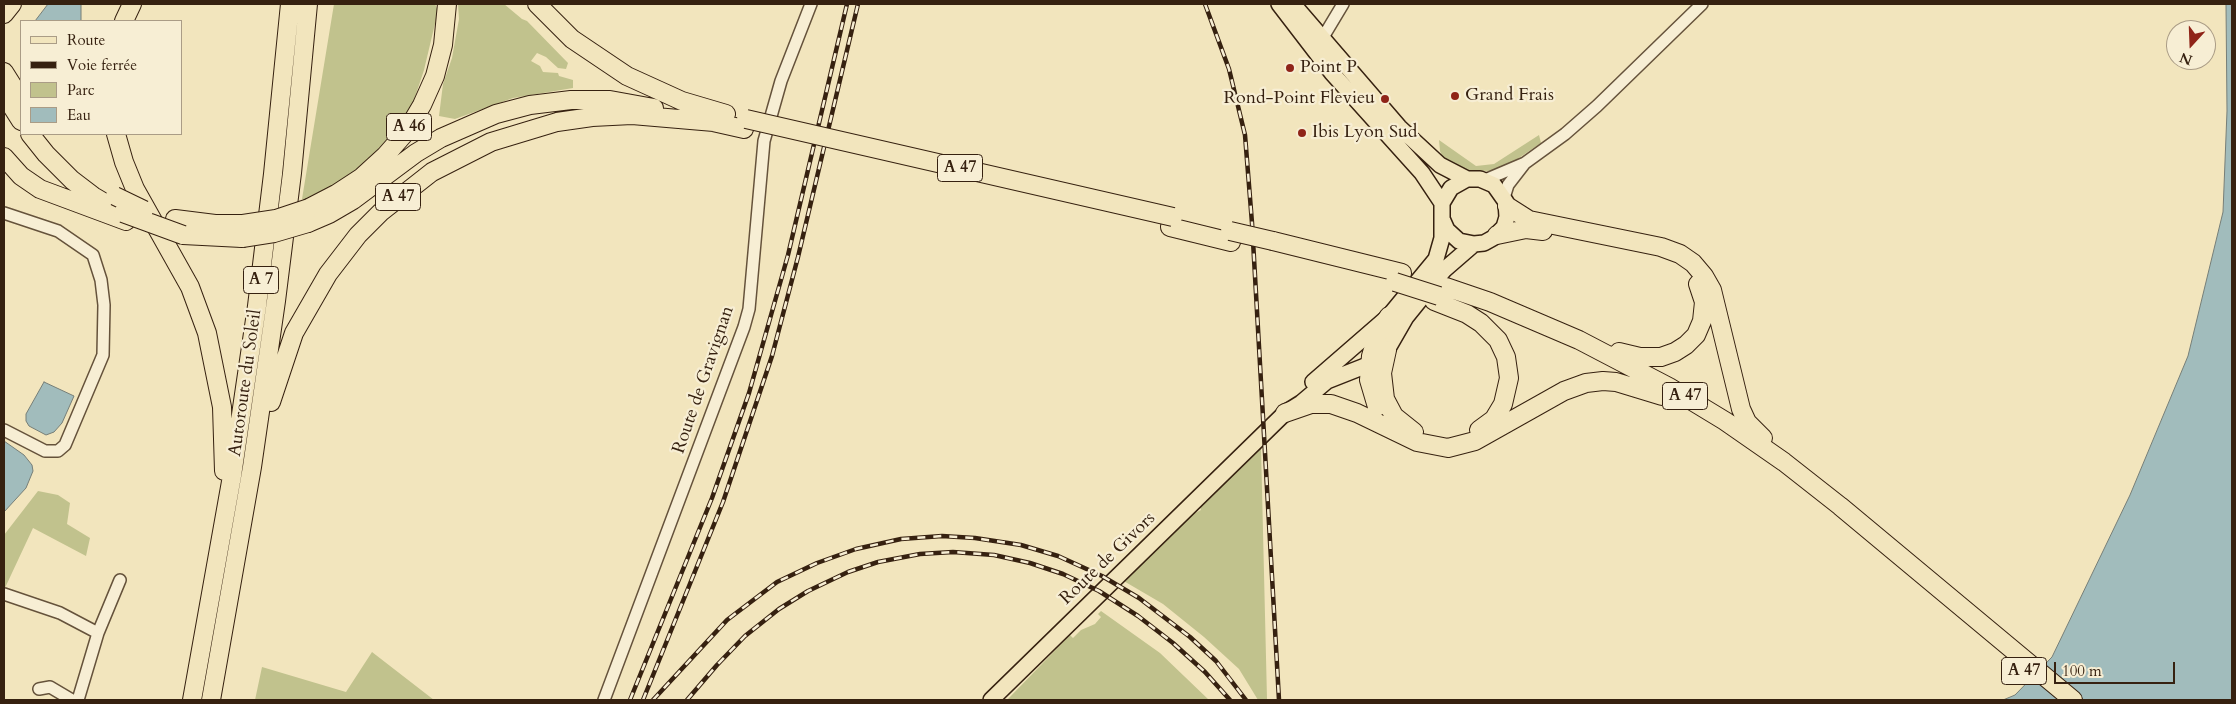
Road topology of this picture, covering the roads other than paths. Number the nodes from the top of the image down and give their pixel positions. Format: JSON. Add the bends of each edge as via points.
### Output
{"nodes":[{"id":1,"x":12,"y":4,"type":"edge"},
{"id":2,"x":132,"y":4,"type":"edge"},
{"id":3,"x":290,"y":4,"type":"edge"},
{"id":4,"x":308,"y":4,"type":"edge"},
{"id":5,"x":447,"y":4,"type":"edge"},
{"id":6,"x":537,"y":4,"type":"edge"},
{"id":7,"x":551,"y":4,"type":"edge"},
{"id":8,"x":811,"y":4,"type":"edge"},
{"id":9,"x":1279,"y":4,"type":"edge"},
{"id":10,"x":1293,"y":4,"type":"edge"},
{"id":11,"x":1343,"y":4,"type":"edge"},
{"id":12,"x":1702,"y":4,"type":"edge"},
{"id":13,"x":4,"y":14,"type":"edge"},
{"id":14,"x":124,"y":20,"type":"edge"},
{"id":15,"x":1319,"y":44,"type":"junction"},
{"id":16,"x":4,"y":73,"type":"edge"},
{"id":17,"x":627,"y":76,"type":"junction"},
{"id":18,"x":4,"y":94,"type":"edge"},
{"id":19,"x":20,"y":97,"type":"edge"},
{"id":20,"x":20,"y":119,"type":"edge"},
{"id":21,"x":714,"y":122,"type":"junction"},
{"id":22,"x":745,"y":124,"type":"junction"},
{"id":23,"x":31,"y":135,"type":"edge"},
{"id":24,"x":45,"y":135,"type":"edge"},
{"id":25,"x":116,"y":135,"type":"edge"},
{"id":26,"x":4,"y":157,"type":"edge"},
{"id":27,"x":1525,"y":162,"type":"junction"},
{"id":28,"x":1467,"y":179,"type":"junction"},
{"id":29,"x":1485,"y":180,"type":"junction"},
{"id":30,"x":1506,"y":202,"type":"junction"},
{"id":31,"x":1442,"y":203,"type":"junction"},
{"id":32,"x":4,"y":213,"type":"edge"},
{"id":33,"x":309,"y":215,"type":"junction"},
{"id":34,"x":124,"y":217,"type":"junction"},
{"id":35,"x":1443,"y":221,"type":"junction"},
{"id":36,"x":179,"y":227,"type":"junction"},
{"id":37,"x":1497,"y":235,"type":"junction"},
{"id":38,"x":1474,"y":244,"type":"junction"},
{"id":39,"x":1273,"y":246,"type":"junction"},
{"id":40,"x":1392,"y":280,"type":"junction"},
{"id":41,"x":1440,"y":295,"type":"junction"},
{"id":42,"x":1389,"y":316,"type":"junction"},
{"id":43,"x":1535,"y":320,"type":"junction"},
{"id":44,"x":1387,"y":350,"type":"junction"},
{"id":45,"x":1343,"y":355,"type":"junction"},
{"id":46,"x":1370,"y":362,"type":"junction"},
{"id":47,"x":1382,"y":381,"type":"junction"},
{"id":48,"x":1662,"y":396,"type":"junction"},
{"id":49,"x":1285,"y":413,"type":"junction"},
{"id":50,"x":4,"y":430,"type":"edge"},
{"id":51,"x":1398,"y":432,"type":"junction"},
{"id":52,"x":252,"y":467,"type":"junction"},
{"id":53,"x":1896,"y":552,"type":"junction"},
{"id":54,"x":219,"y":554,"type":"junction"},
{"id":55,"x":120,"y":580,"type":"dead end"},
{"id":56,"x":4,"y":594,"type":"edge"},
{"id":57,"x":98,"y":633,"type":"junction"},
{"id":58,"x":1991,"y":638,"type":"junction"},
{"id":59,"x":39,"y":689,"type":"dead end"},
{"id":60,"x":72,"y":700,"type":"edge"},
{"id":61,"x":78,"y":700,"type":"edge"},
{"id":62,"x":192,"y":700,"type":"edge"},
{"id":63,"x":211,"y":700,"type":"edge"},
{"id":64,"x":604,"y":700,"type":"edge"},
{"id":65,"x":991,"y":700,"type":"edge"},
{"id":66,"x":2059,"y":700,"type":"edge"},
{"id":67,"x":2073,"y":700,"type":"edge"}],
"edges":[{"from":1,"to":13,"type":"highway"},
{"from":2,"to":14,"type":"highway"},
{"from":3,"to":54,"type":"highway","name":"Autoroute du Soleil","number":"A 7","via":[[265,250]]},
{"from":4,"to":52,"type":"highway","name":"Autoroute du Soleil","number":"A 7","via":[[292,173]]},
{"from":5,"to":33,"type":"highway","number":"A 46","via":[[443,45],[435,76],[406,132],[362,177]]},
{"from":6,"to":17,"type":"highway","number":"A 47","via":[[572,39]]},
{"from":7,"to":17,"type":"highway"},
{"from":8,"to":64,"type":"street","name":"Route de Gravignan","via":[[781,81],[764,141],[749,309],[744,327]]},
{"from":9,"to":15,"type":"main road"},
{"from":10,"to":15,"type":"main road"},
{"from":11,"to":15,"type":"street"},
{"from":12,"to":27,"type":"street","via":[[1597,106]]},
{"from":15,"to":28,"type":"main road","via":[[1422,150],[1446,170]]},
{"from":15,"to":31,"type":"main road","via":[[1368,114],[1422,174]]},
{"from":16,"to":19,"type":"highway"},
{"from":17,"to":22,"type":"highway","number":"A 47"},
{"from":18,"to":20,"type":"highway"},
{"from":21,"to":22,"type":"highway","number":"A 47"},
{"from":21,"to":33,"type":"highway","number":"A 47","via":[[610,100],[554,101],[518,107],[441,138],[329,214]]},
{"from":21,"to":52,"type":"highway","number":"A 47","via":[[632,115],[558,122],[484,145],[447,163],[411,187],[358,235],[310,302],[282,367]]},
{"from":22,"to":39,"type":"highway","number":"A 47"},
{"from":23,"to":34,"type":"highway","number":"A 47","via":[[72,180]]},
{"from":24,"to":36,"type":"highway","bridge":true,"via":[[73,165],[115,196]]},
{"from":25,"to":54,"type":"highway","via":[[135,189],[190,287],[207,332],[222,406],[224,440]]},
{"from":26,"to":34,"type":"highway","via":[[21,176],[40,189]]},
{"from":27,"to":29,"type":"street"},
{"from":27,"to":30,"type":"street","via":[[1508,185]]},
{"from":28,"to":29,"type":"main road"},
{"from":28,"to":31,"type":"main road","via":[[1451,188]]},
{"from":29,"to":30,"type":"main road","via":[[1494,185]]},
{"from":30,"to":37,"type":"main road","via":[[1506,222]]},
{"from":30,"to":53,"type":"highway","via":[[1529,220],[1661,247],[1693,263],[1712,290],[1734,390],[1748,422],[1762,438]]},
{"from":31,"to":35,"type":"main road"},
{"from":32,"to":50,"type":"street","via":[[58,231],[93,255],[104,305],[102,355],[65,445],[58,451],[45,451]]},
{"from":33,"to":36,"type":"highway","number":"A 47","bridge":true,"via":[[274,233]]},
{"from":34,"to":36,"type":"highway","number":"A 47","bridge":true},
{"from":35,"to":38,"type":"main road","via":[[1454,238]]},
{"from":35,"to":42,"type":"main road","via":[[1442,246],[1438,255]]},
{"from":37,"to":38,"type":"main road","via":[[1489,241]]},
{"from":37,"to":43,"type":"highway","via":[[1532,229],[1656,254],[1679,263],[1689,271],[1699,285],[1704,302],[1702,321],[1696,335],[1679,350],[1661,357],[1626,354]]},
{"from":38,"to":44,"type":"main road","via":[[1432,284],[1406,317]]},
{"from":39,"to":40,"type":"highway","number":"A 47"},
{"from":39,"to":40,"type":"highway","number":"A 47"},
{"from":40,"to":41,"type":"highway","number":"A 47","bridge":true},
{"from":41,"to":43,"type":"highway","number":"A 47"},
{"from":41,"to":47,"type":"highway","via":[[1494,334],[1501,345],[1510,378],[1500,410],[1472,435],[1451,440],[1430,438],[1407,428],[1394,416],[1385,398]]},
{"from":41,"to":48,"type":"highway","number":"A 47","via":[[1555,341]]},
{"from":42,"to":45,"type":"main road"},
{"from":42,"to":46,"type":"highway","via":[[1375,342]]},
{"from":43,"to":53,"type":"highway","number":"A 47","via":[[1640,370],[1725,421],[1798,473]]},
{"from":44,"to":46,"type":"main road"},
{"from":44,"to":47,"type":"highway"},
{"from":45,"to":46,"type":"main road","via":[[1359,354]]},
{"from":45,"to":49,"type":"main road","via":[[1294,400]]},
{"from":46,"to":47,"type":"main road"},
{"from":46,"to":49,"type":"main road","via":[[1327,381]]},
{"from":46,"to":51,"type":"highway","via":[[1374,401]]},
{"from":48,"to":51,"type":"highway","via":[[1616,382],[1595,381],[1564,391],[1484,437],[1462,446],[1430,446]]},
{"from":48,"to":58,"type":"highway","number":"A 47","via":[[1764,461]]},
{"from":49,"to":51,"type":"highway","via":[[1311,404],[1332,404]]},
{"from":49,"to":65,"type":"main road","name":"Route de Givors"},
{"from":52,"to":63,"type":"highway","name":"Autoroute du Soleil","number":"A 7"},
{"from":53,"to":58,"type":"highway","number":"A 47"},
{"from":54,"to":62,"type":"highway","name":"Autoroute du Soleil","number":"A 7"},
{"from":55,"to":57,"type":"street"},
{"from":56,"to":57,"type":"street","via":[[60,613]]},
{"from":57,"to":61,"type":"street"},
{"from":58,"to":66,"type":"highway","number":"A 47"},
{"from":58,"to":67,"type":"highway","number":"A 47"},
{"from":59,"to":60,"type":"street","via":[[50,687]]}]}
